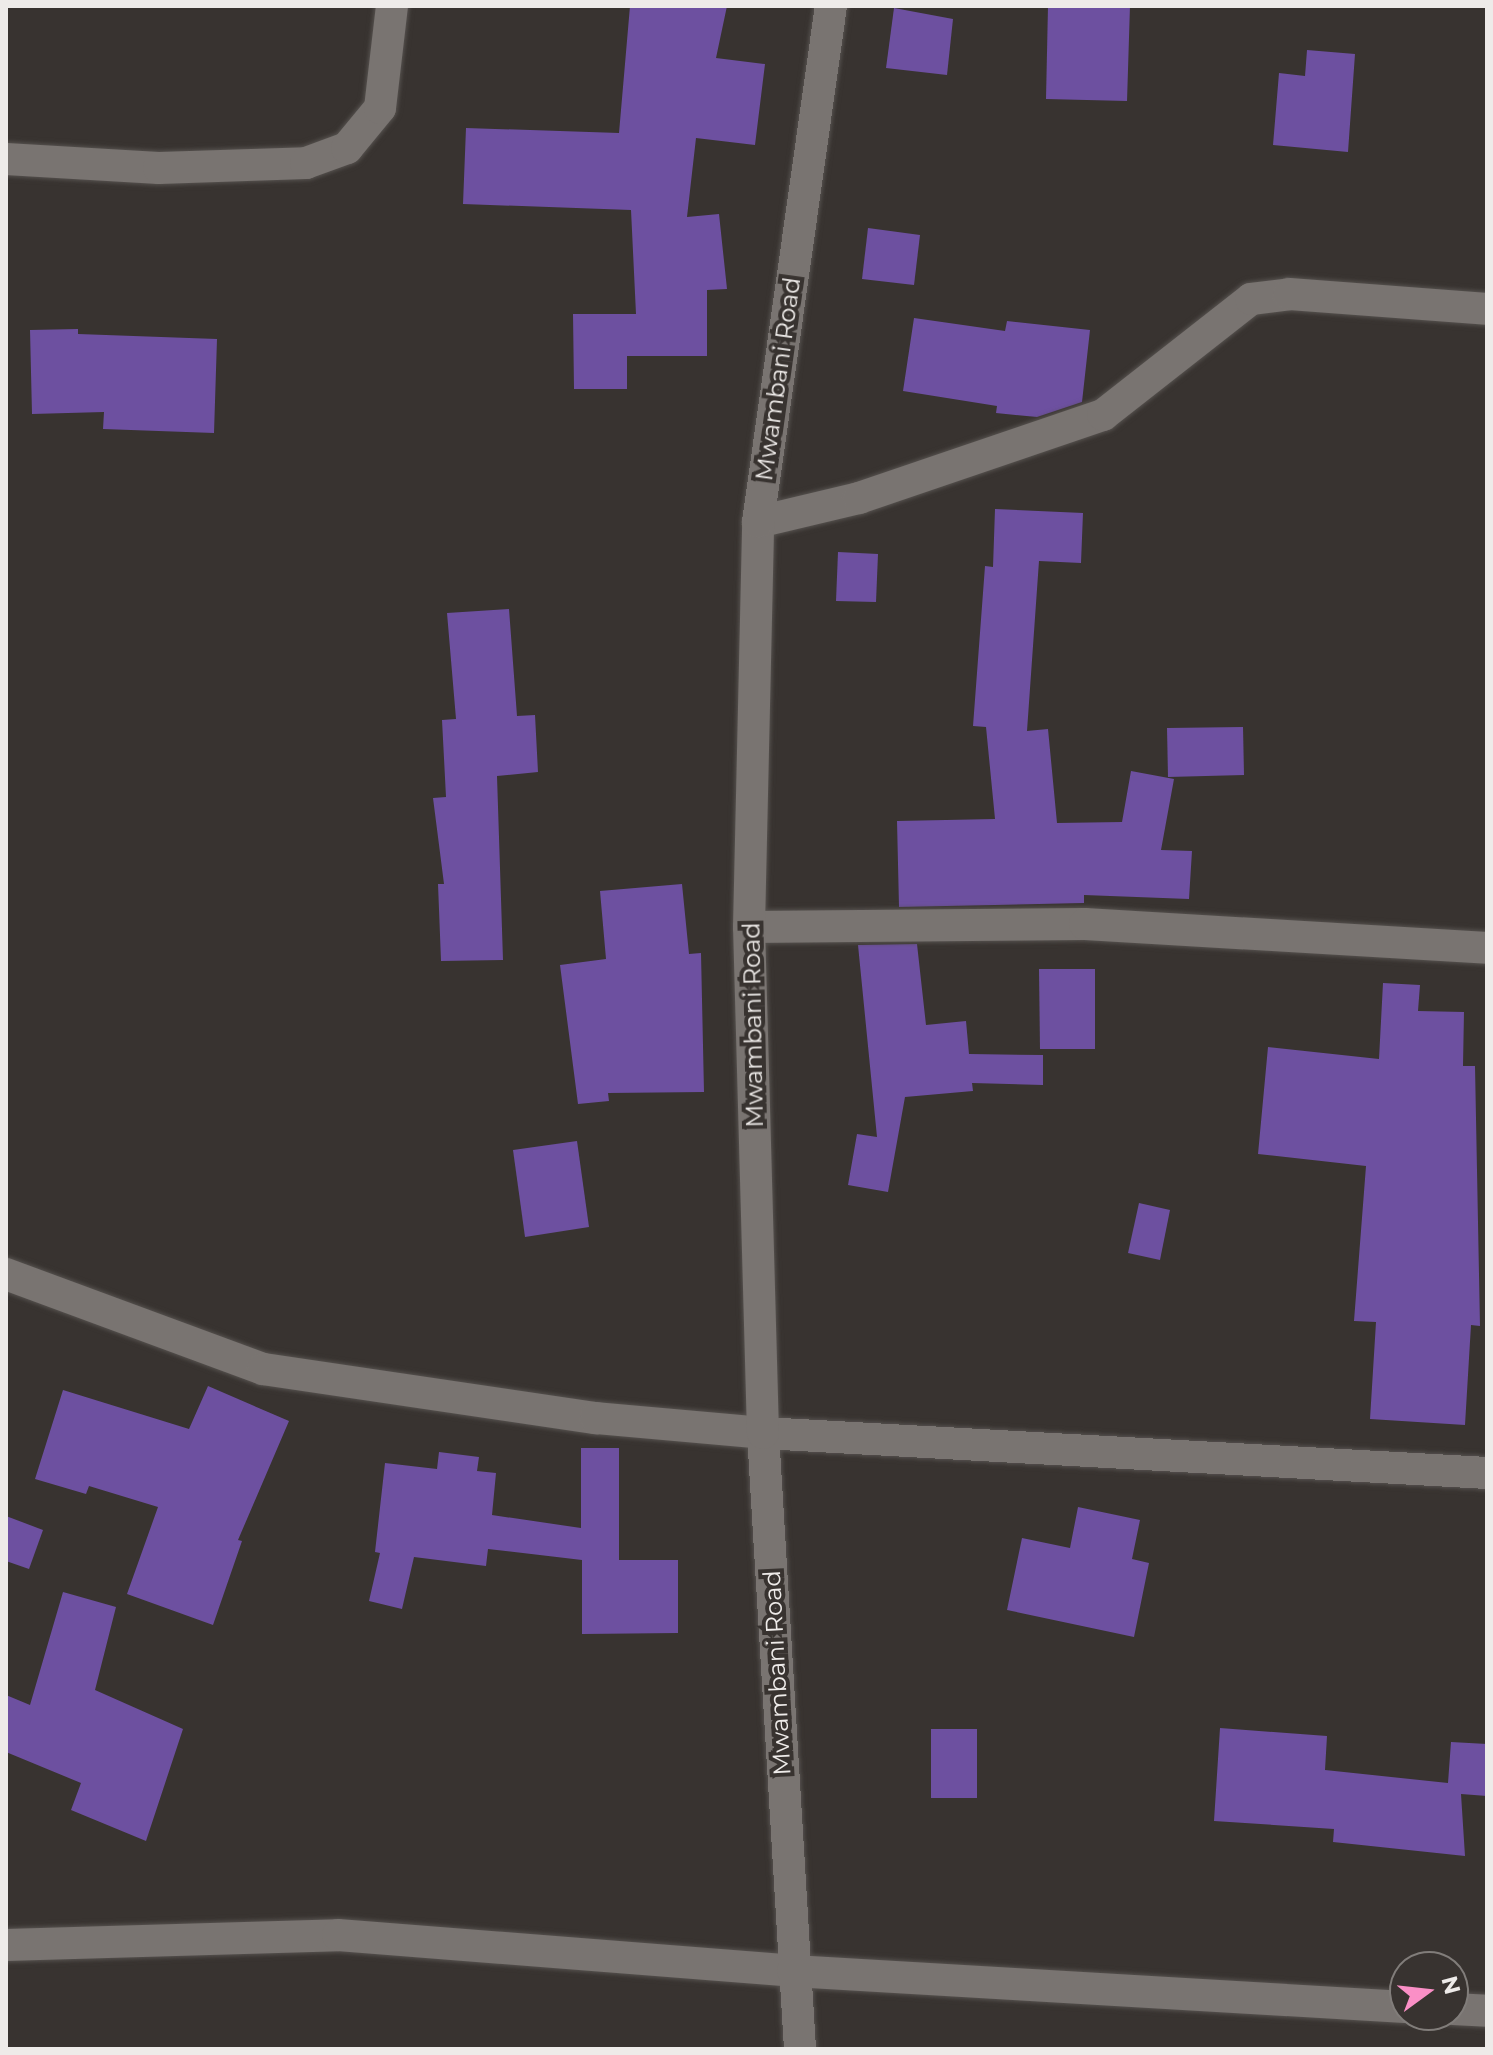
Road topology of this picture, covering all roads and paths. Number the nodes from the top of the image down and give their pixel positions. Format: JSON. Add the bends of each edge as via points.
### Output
{"nodes":[{"id":1,"x":392,"y":6,"type":"edge"},
{"id":2,"x":831,"y":6,"type":"edge"},
{"id":3,"x":6,"y":159,"type":"edge"},
{"id":4,"x":1487,"y":309,"type":"edge"},
{"id":5,"x":758,"y":522,"type":"junction"},
{"id":6,"x":749,"y":927,"type":"junction"},
{"id":7,"x":1487,"y":948,"type":"edge"},
{"id":8,"x":6,"y":1274,"type":"edge"},
{"id":9,"x":763,"y":1433,"type":"junction"},
{"id":10,"x":1487,"y":1473,"type":"edge"},
{"id":11,"x":6,"y":1945,"type":"edge"},
{"id":12,"x":793,"y":1971,"type":"junction"},
{"id":13,"x":1389,"y":2006,"type":"edge"},
{"id":14,"x":800,"y":2049,"type":"edge"}],
"edges":[{"from":1,"to":3,"type":"street","via":[[380,108],[347,148],[291,164],[159,168]]},
{"from":2,"to":5,"type":"street","name":"Mwambani Road"},
{"from":4,"to":5,"type":"street","via":[[1289,294],[1251,299],[1103,415],[859,498]]},
{"from":5,"to":6,"type":"street","name":"Mwambani Road"},
{"from":6,"to":7,"type":"street","via":[[1085,924]]},
{"from":6,"to":9,"type":"street","name":"Mwambani Road"},
{"from":8,"to":9,"type":"street","via":[[263,1369],[596,1418]]},
{"from":9,"to":10,"type":"street"},
{"from":9,"to":12,"type":"street","name":"Mwambani Road"},
{"from":11,"to":12,"type":"street","via":[[338,1935]]},
{"from":12,"to":13,"type":"street"},
{"from":12,"to":14,"type":"street","name":"Mwambani Road"}]}
